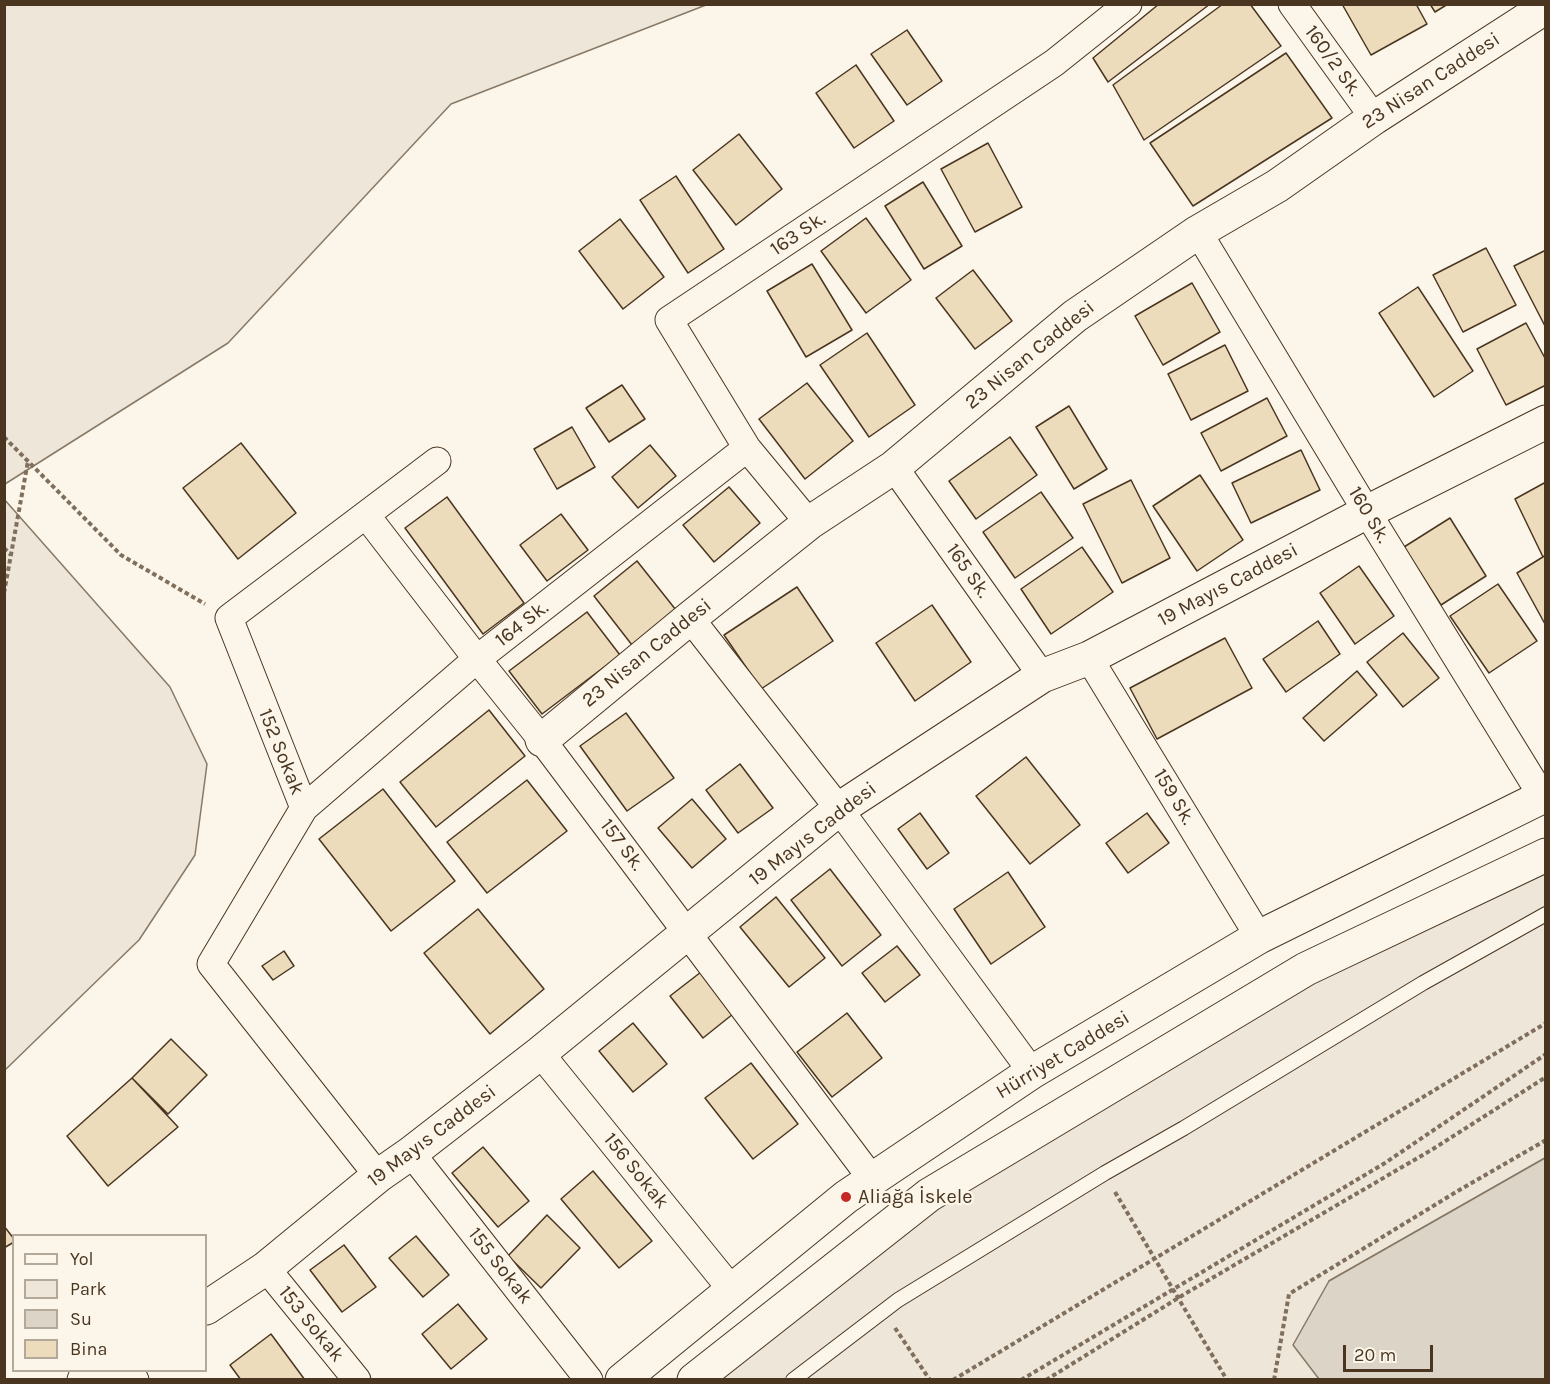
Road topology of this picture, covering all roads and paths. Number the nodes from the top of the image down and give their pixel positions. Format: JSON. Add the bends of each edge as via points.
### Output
{"nodes":[{"id":1,"x":1128,"y":4,"type":"edge"},
{"id":2,"x":1292,"y":4,"type":"edge"},
{"id":3,"x":1545,"y":7,"type":"edge"},
{"id":4,"x":1374,"y":118,"type":"junction"},
{"id":5,"x":1198,"y":232,"type":"junction"},
{"id":6,"x":1545,"y":422,"type":"edge"},
{"id":7,"x":4,"y":437,"type":"edge"},
{"id":8,"x":747,"y":448,"type":"junction"},
{"id":9,"x":28,"y":461,"type":"junction"},
{"id":10,"x":437,"y":461,"type":"dead end"},
{"id":11,"x":894,"y":467,"type":"junction"},
{"id":12,"x":1367,"y":512,"type":"junction"},
{"id":13,"x":366,"y":515,"type":"junction"},
{"id":14,"x":809,"y":524,"type":"junction"},
{"id":15,"x":4,"y":548,"type":"edge"},
{"id":16,"x":11,"y":555,"type":"junction"},
{"id":17,"x":4,"y":593,"type":"edge"},
{"id":18,"x":229,"y":618,"type":"junction"},
{"id":19,"x":690,"y":618,"type":"junction"},
{"id":20,"x":1089,"y":658,"type":"junction"},
{"id":21,"x":477,"y":659,"type":"junction"},
{"id":22,"x":1042,"y":676,"type":"junction"},
{"id":23,"x":542,"y":740,"type":"junction"},
{"id":24,"x":1544,"y":796,"type":"edge"},
{"id":25,"x":304,"y":808,"type":"junction"},
{"id":26,"x":839,"y":809,"type":"junction"},
{"id":27,"x":1545,"y":855,"type":"edge"},
{"id":28,"x":1545,"y":914,"type":"edge"},
{"id":29,"x":688,"y":933,"type":"junction"},
{"id":30,"x":1259,"y":937,"type":"junction"},
{"id":31,"x":1545,"y":1023,"type":"edge"},
{"id":32,"x":540,"y":1053,"type":"junction"},
{"id":33,"x":1545,"y":1054,"type":"edge"},
{"id":34,"x":1032,"y":1072,"type":"junction"},
{"id":35,"x":1545,"y":1077,"type":"edge"},
{"id":36,"x":1545,"y":1140,"type":"edge"},
{"id":37,"x":411,"y":1153,"type":"junction"},
{"id":38,"x":1105,"y":1173,"type":"junction"},
{"id":39,"x":378,"y":1176,"type":"junction"},
{"id":40,"x":872,"y":1179,"type":"junction"},
{"id":41,"x":1154,"y":1258,"type":"junction"},
{"id":42,"x":266,"y":1268,"type":"junction"},
{"id":43,"x":731,"y":1289,"type":"junction"},
{"id":44,"x":1173,"y":1290,"type":"junction"},
{"id":45,"x":1178,"y":1298,"type":"junction"},
{"id":46,"x":207,"y":1307,"type":"edge"},
{"id":47,"x":884,"y":1311,"type":"junction"},
{"id":48,"x":103,"y":1372,"type":"edge"},
{"id":49,"x":84,"y":1380,"type":"edge"},
{"id":50,"x":357,"y":1380,"type":"edge"},
{"id":51,"x":589,"y":1380,"type":"edge"},
{"id":52,"x":622,"y":1380,"type":"edge"},
{"id":53,"x":694,"y":1380,"type":"edge"},
{"id":54,"x":793,"y":1380,"type":"edge"},
{"id":55,"x":930,"y":1380,"type":"edge"},
{"id":56,"x":953,"y":1380,"type":"edge"},
{"id":57,"x":1021,"y":1380,"type":"edge"},
{"id":58,"x":1046,"y":1380,"type":"edge"},
{"id":59,"x":1227,"y":1380,"type":"edge"},
{"id":60,"x":1274,"y":1380,"type":"edge"}],
"edges":[{"from":1,"to":8,"type":"street","name":"163 Sk.","via":[[1054,63],[669,320]]},
{"from":2,"to":4,"type":"street","name":"160/2 Sk."},
{"from":3,"to":4,"type":"main road","name":"23 Nisan Caddesi"},
{"from":4,"to":5,"type":"main road","name":"23 Nisan Caddesi","via":[[1276,186]]},
{"from":5,"to":11,"type":"main road","name":"23 Nisan Caddesi","via":[[1075,316]]},
{"from":5,"to":12,"type":"street","name":"160 Sk."},
{"from":6,"to":12,"type":"main road","name":"19 Mayıs Caddesi"},
{"from":7,"to":9,"type":"path"},
{"from":8,"to":14,"type":"street","name":"163 Sk."},
{"from":8,"to":21,"type":"street","name":"164 Sk."},
{"from":9,"to":16,"type":"path"},
{"from":9,"to":18,"type":"path","via":[[121,555]]},
{"from":10,"to":13,"type":"street"},
{"from":11,"to":14,"type":"main road","name":"23 Nisan Caddesi"},
{"from":11,"to":22,"type":"street","name":"165 Sk."},
{"from":12,"to":20,"type":"main road","name":"19 Mayıs Caddesi"},
{"from":12,"to":24,"type":"street","name":"160 Sk."},
{"from":13,"to":18,"type":"street"},
{"from":13,"to":21,"type":"street","name":"157 Sk."},
{"from":14,"to":19,"type":"main road","name":"23 Nisan Caddesi"},
{"from":15,"to":16,"type":"path"},
{"from":16,"to":17,"type":"path"},
{"from":18,"to":25,"type":"street","name":"152 Sokak"},
{"from":19,"to":23,"type":"main road","name":"23 Nisan Caddesi"},
{"from":19,"to":26,"type":"street"},
{"from":20,"to":22,"type":"main road","name":"19 Mayıs Caddesi"},
{"from":20,"to":30,"type":"street","name":"159 Sk."},
{"from":21,"to":23,"type":"street","name":"157 Sk."},
{"from":21,"to":25,"type":"street","name":"164 Sk."},
{"from":22,"to":26,"type":"main road","name":"19 Mayıs Caddesi"},
{"from":23,"to":29,"type":"street","name":"157 Sk."},
{"from":24,"to":30,"type":"main road","name":"Hürriyet Caddesi"},
{"from":25,"to":39,"type":"street","name":"152 Sokak","via":[[211,964]]},
{"from":26,"to":29,"type":"main road","name":"19 Mayıs Caddesi"},
{"from":26,"to":34,"type":"street"},
{"from":27,"to":53,"type":"main road","via":[[1306,969],[929,1195]]},
{"from":28,"to":38,"type":"lane"},
{"from":29,"to":32,"type":"main road","name":"19 Mayıs Caddesi"},
{"from":29,"to":40,"type":"street","name":"157 Sk."},
{"from":30,"to":34,"type":"main road","name":"Hürriyet Caddesi"},
{"from":31,"to":41,"type":"path"},
{"from":32,"to":37,"type":"main road","name":"19 Mayıs Caddesi"},
{"from":32,"to":43,"type":"street","name":"156 Sokak"},
{"from":33,"to":44,"type":"path","via":[[1385,1163]]},
{"from":34,"to":40,"type":"main road","name":"Hürriyet Caddesi"},
{"from":35,"to":45,"type":"path","via":[[1433,1149]]},
{"from":36,"to":60,"type":"path","via":[[1289,1294]]},
{"from":37,"to":39,"type":"main road","name":"19 Mayıs Caddesi"},
{"from":37,"to":51,"type":"street","name":"155 Sokak"},
{"from":38,"to":41,"type":"path"},
{"from":38,"to":47,"type":"lane"},
{"from":39,"to":42,"type":"main road","name":"19 Mayıs Caddesi"},
{"from":40,"to":43,"type":"main road","name":"Hürriyet Caddesi"},
{"from":41,"to":44,"type":"path"},
{"from":41,"to":56,"type":"path"},
{"from":42,"to":46,"type":"main road","name":"19 Mayıs Caddesi"},
{"from":42,"to":50,"type":"street","name":"153 Sokak"},
{"from":43,"to":52,"type":"main road","name":"Hürriyet Caddesi"},
{"from":44,"to":45,"type":"path"},
{"from":44,"to":57,"type":"path"},
{"from":45,"to":58,"type":"path"},
{"from":45,"to":59,"type":"path"},
{"from":47,"to":54,"type":"lane"},
{"from":47,"to":55,"type":"path"},
{"from":48,"to":49,"type":"main road"}]}
